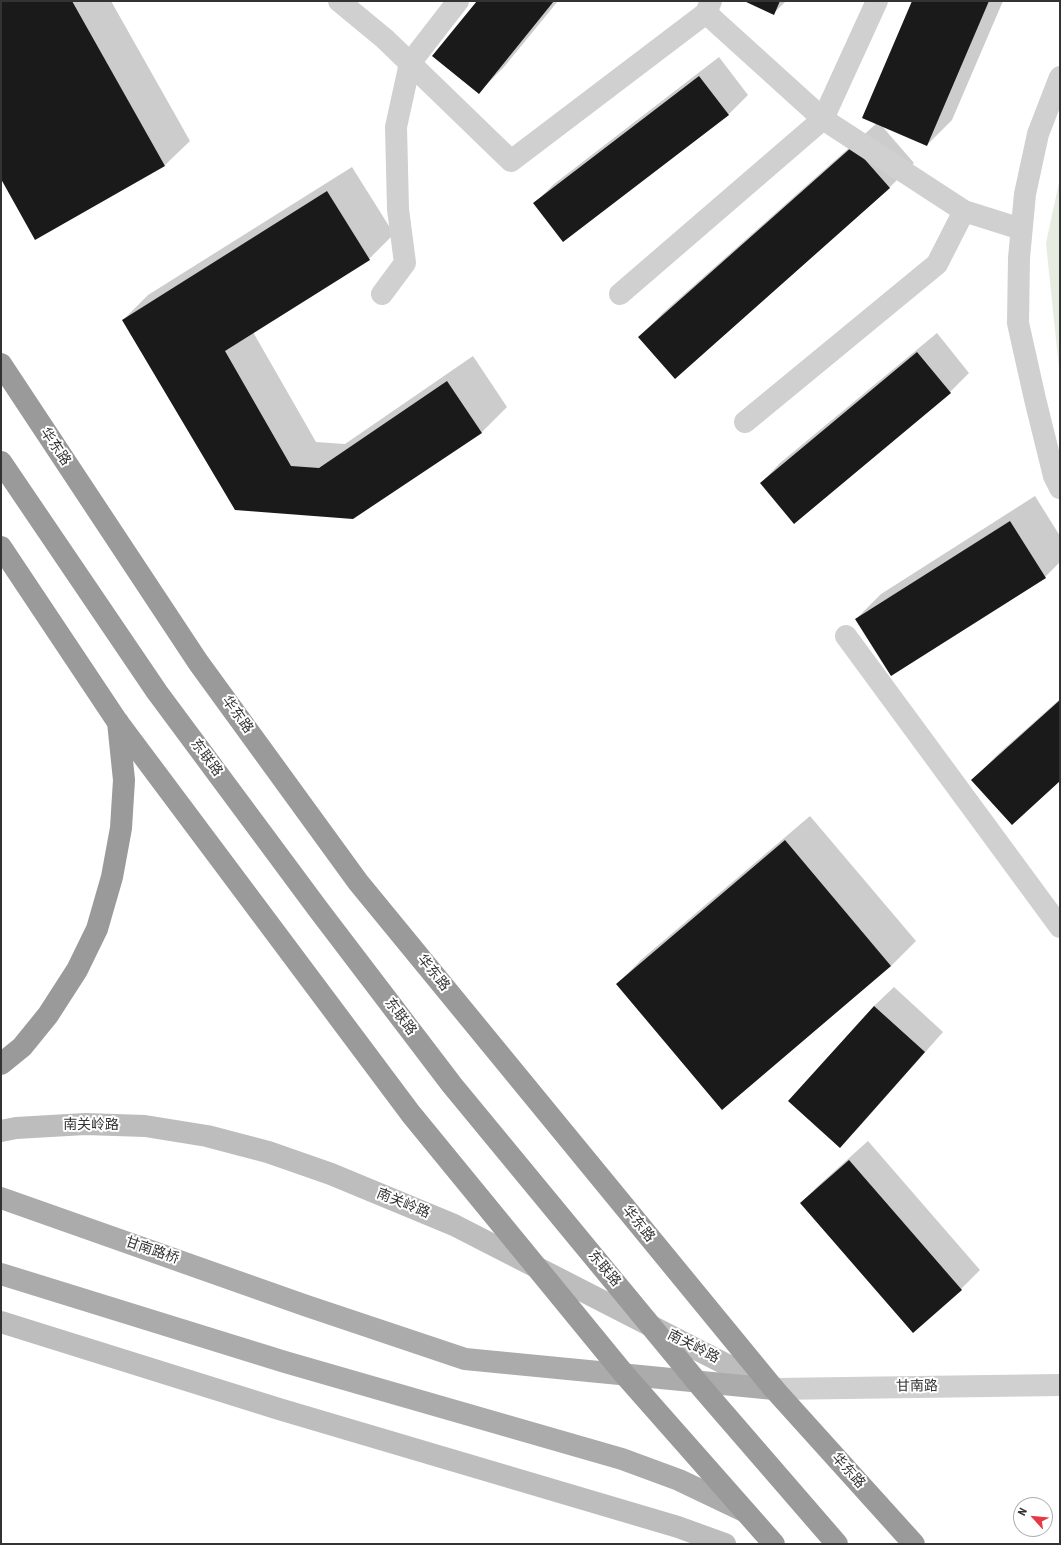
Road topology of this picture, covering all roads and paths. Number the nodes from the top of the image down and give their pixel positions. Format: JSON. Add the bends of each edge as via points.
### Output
{"nodes":[{"id":1,"x":339,"y":1,"type":"edge"},
{"id":2,"x":458,"y":1,"type":"edge"},
{"id":3,"x":877,"y":1,"type":"edge"},
{"id":4,"x":708,"y":7,"type":"edge"},
{"id":5,"x":410,"y":63,"type":"junction"},
{"id":6,"x":1060,"y":77,"type":"edge"},
{"id":7,"x":822,"y":119,"type":"junction"},
{"id":8,"x":964,"y":211,"type":"junction"},
{"id":9,"x":1022,"y":229,"type":"junction"},
{"id":10,"x":382,"y":294,"type":"dead end"},
{"id":11,"x":620,"y":294,"type":"dead end"},
{"id":12,"x":1,"y":364,"type":"edge"},
{"id":13,"x":745,"y":422,"type":"dead end"},
{"id":14,"x":1,"y":462,"type":"edge"},
{"id":15,"x":1060,"y":488,"type":"edge"},
{"id":16,"x":1,"y":547,"type":"edge"},
{"id":17,"x":846,"y":636,"type":"dead end"},
{"id":18,"x":118,"y":721,"type":"junction"},
{"id":19,"x":1060,"y":927,"type":"edge"},
{"id":20,"x":1,"y":1064,"type":"edge"},
{"id":21,"x":1,"y":1131,"type":"edge"},
{"id":22,"x":1,"y":1198,"type":"edge"},
{"id":23,"x":535,"y":1267,"type":"junction"},
{"id":24,"x":1,"y":1274,"type":"edge"},
{"id":25,"x":1,"y":1322,"type":"edge"},
{"id":26,"x":624,"y":1374,"type":"junction"},
{"id":27,"x":1060,"y":1385,"type":"edge"},
{"id":28,"x":774,"y":1388,"type":"junction"},
{"id":29,"x":744,"y":1511,"type":"junction"},
{"id":30,"x":725,"y":1544,"type":"edge"},
{"id":31,"x":774,"y":1544,"type":"edge"},
{"id":32,"x":837,"y":1544,"type":"edge"},
{"id":33,"x":914,"y":1544,"type":"edge"}],
"edges":[{"from":1,"to":5,"type":"street"},
{"from":2,"to":5,"type":"street"},
{"from":3,"to":7,"type":"street"},
{"from":4,"to":5,"type":"street","via":[[512,161]]},
{"from":4,"to":7,"type":"street"},
{"from":5,"to":10,"type":"street","via":[[396,127],[398,209],[406,263]]},
{"from":6,"to":9,"type":"street","via":[[1038,134],[1025,194]]},
{"from":7,"to":8,"type":"street"},
{"from":7,"to":11,"type":"street"},
{"from":8,"to":9,"type":"street"},
{"from":8,"to":13,"type":"street","via":[[937,264]]},
{"from":9,"to":15,"type":"street","via":[[1018,323],[1054,476]]},
{"from":12,"to":28,"type":"highway","name":"华东路","via":[[198,662],[358,882]]},
{"from":14,"to":32,"type":"highway","name":"东联路","bridge":true,"via":[[157,692],[452,1085],[702,1388]]},
{"from":16,"to":18,"type":"highway"},
{"from":17,"to":19,"type":"street"},
{"from":18,"to":20,"type":"highway","via":[[124,780],[121,828],[112,877],[97,928],[77,970],[48,1015],[22,1047]]},
{"from":18,"to":23,"type":"highway","via":[[410,1114]]},
{"from":21,"to":23,"type":"street","name":"南关岭路","via":[[85,1124],[145,1126],[207,1136],[260,1150],[331,1174],[454,1225]]},
{"from":22,"to":26,"type":"main road","name":"甘南路桥","via":[[465,1359]]},
{"from":23,"to":26,"type":"highway"},
{"from":23,"to":28,"type":"street","name":"南关岭路"},
{"from":24,"to":29,"type":"main road","via":[[285,1362],[622,1459],[679,1480]]},
{"from":25,"to":30,"type":"street","via":[[279,1409],[678,1527]]},
{"from":26,"to":28,"type":"main road","name":"甘南路桥"},
{"from":26,"to":29,"type":"highway"},
{"from":27,"to":28,"type":"street","name":"甘南路"},
{"from":28,"to":33,"type":"highway","name":"华东路"},
{"from":29,"to":31,"type":"highway"}]}
